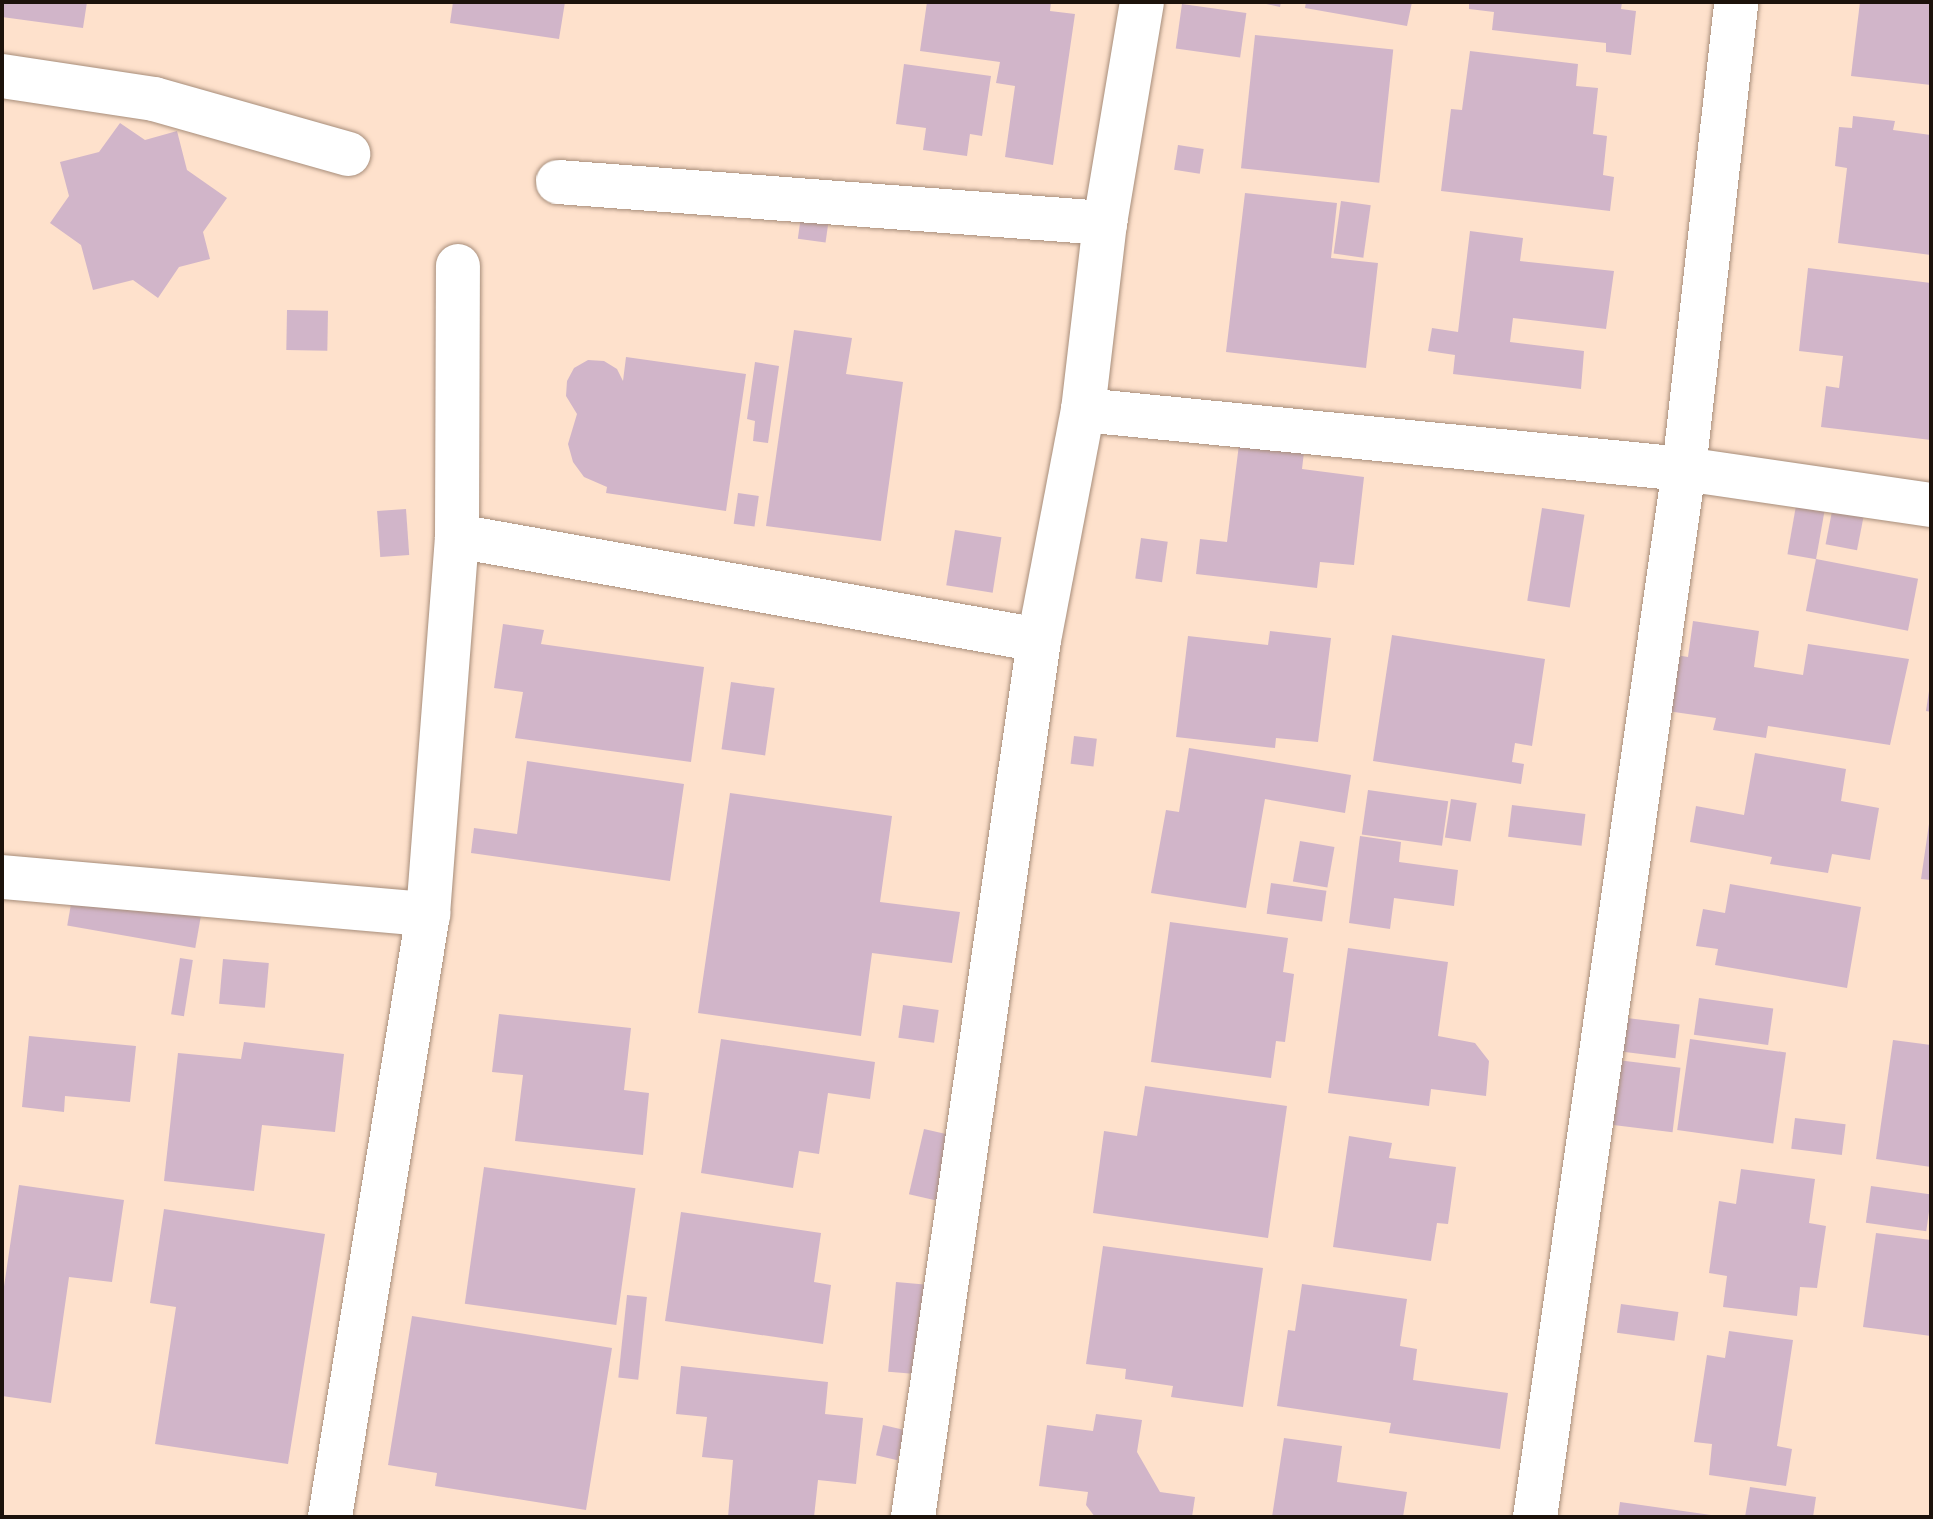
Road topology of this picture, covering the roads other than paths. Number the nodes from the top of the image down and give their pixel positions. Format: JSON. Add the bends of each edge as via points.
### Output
{"nodes":[{"id":1,"x":1142,"y":2,"type":"edge"},
{"id":2,"x":1736,"y":2,"type":"edge"},
{"id":3,"x":2,"y":76,"type":"edge"},
{"id":4,"x":348,"y":154,"type":"dead end"},
{"id":5,"x":558,"y":182,"type":"dead end"},
{"id":6,"x":1105,"y":223,"type":"junction"},
{"id":7,"x":458,"y":266,"type":"dead end"},
{"id":8,"x":1083,"y":410,"type":"junction"},
{"id":9,"x":1684,"y":469,"type":"junction"},
{"id":10,"x":1931,"y":505,"type":"edge"},
{"id":11,"x":457,"y":536,"type":"junction"},
{"id":12,"x":1039,"y":640,"type":"junction"},
{"id":13,"x":2,"y":877,"type":"edge"},
{"id":14,"x":428,"y":914,"type":"junction"},
{"id":15,"x":330,"y":1517,"type":"edge"},
{"id":16,"x":913,"y":1517,"type":"edge"},
{"id":17,"x":1535,"y":1517,"type":"edge"}],
"edges":[{"from":1,"to":6,"type":"street"},
{"from":2,"to":9,"type":"street"},
{"from":3,"to":4,"type":"street","via":[[154,99]]},
{"from":5,"to":6,"type":"street"},
{"from":6,"to":8,"type":"street"},
{"from":7,"to":11,"type":"street"},
{"from":8,"to":9,"type":"street"},
{"from":8,"to":12,"type":"street"},
{"from":9,"to":10,"type":"street"},
{"from":9,"to":17,"type":"street"},
{"from":11,"to":12,"type":"street"},
{"from":11,"to":14,"type":"street"},
{"from":12,"to":16,"type":"street"},
{"from":13,"to":14,"type":"street"},
{"from":14,"to":15,"type":"street"}]}
